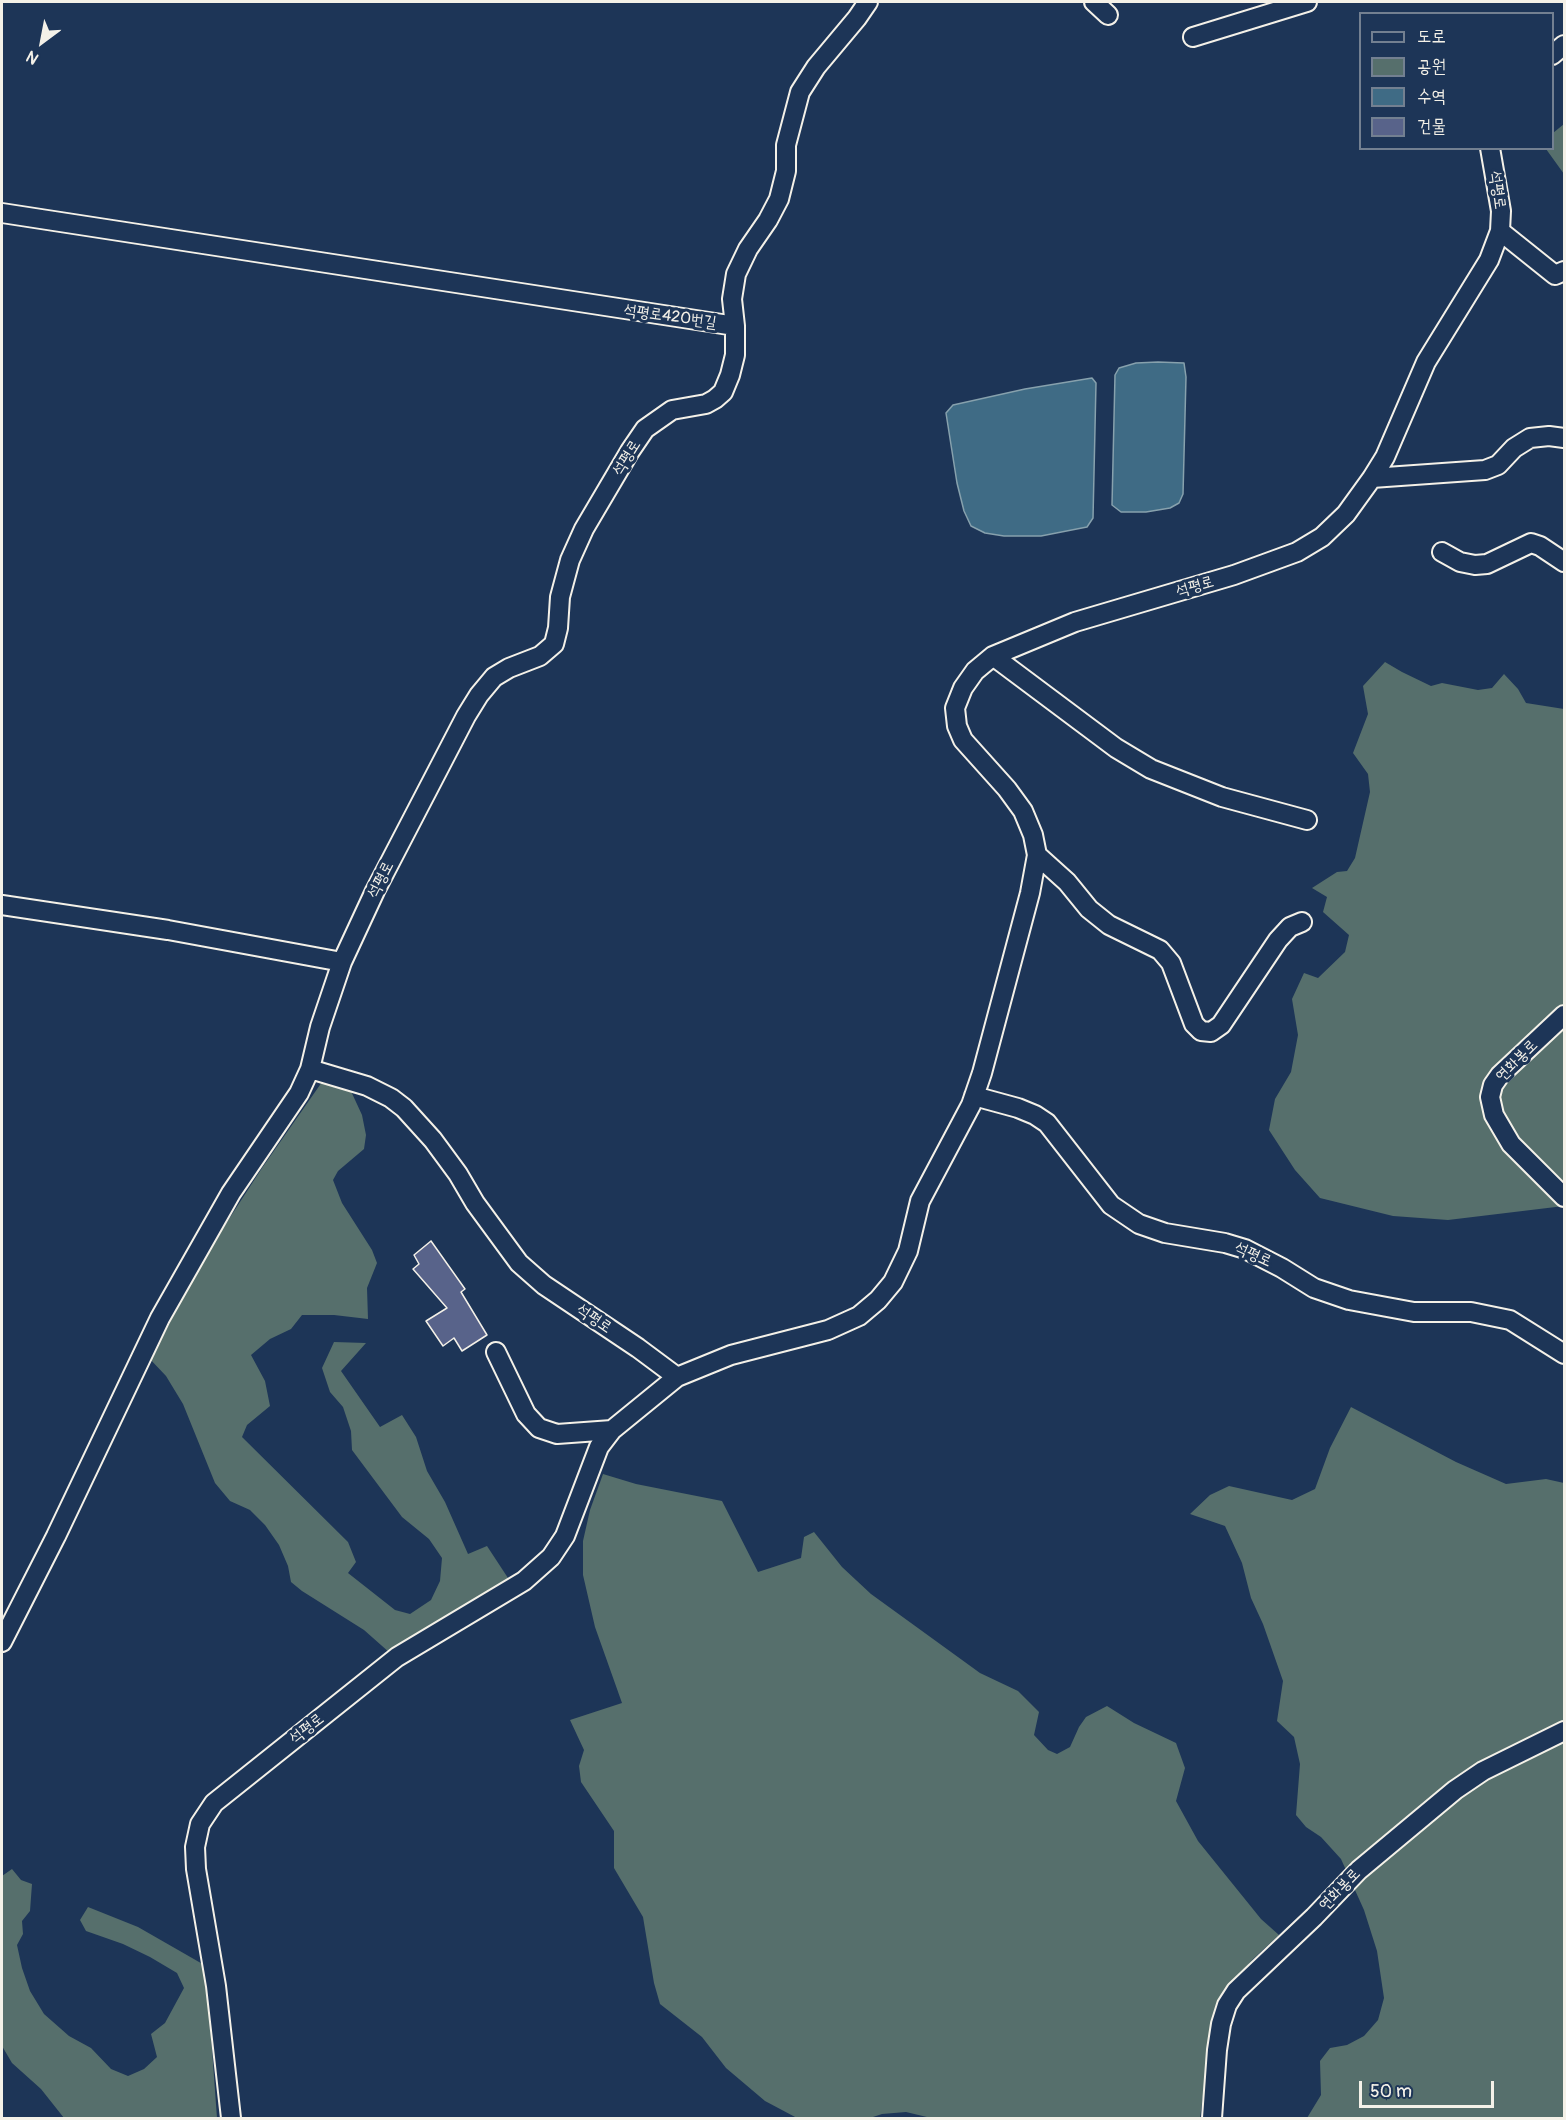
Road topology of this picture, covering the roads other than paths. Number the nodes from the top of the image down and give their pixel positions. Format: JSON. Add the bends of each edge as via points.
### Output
{"nodes":[{"id":1,"x":868,"y":2,"type":"edge"},
{"id":2,"x":1094,"y":2,"type":"edge"},
{"id":3,"x":1307,"y":2,"type":"edge"},
{"id":4,"x":1108,"y":15,"type":"dead end"},
{"id":5,"x":1193,"y":37,"type":"dead end"},
{"id":6,"x":1490,"y":150,"type":"edge"},
{"id":7,"x":2,"y":213,"type":"edge"},
{"id":8,"x":1500,"y":231,"type":"junction"},
{"id":9,"x":1564,"y":271,"type":"edge"},
{"id":10,"x":735,"y":326,"type":"junction"},
{"id":11,"x":1564,"y":438,"type":"edge"},
{"id":12,"x":1372,"y":478,"type":"junction"},
{"id":13,"x":1442,"y":552,"type":"dead end"},
{"id":14,"x":1564,"y":562,"type":"edge"},
{"id":15,"x":993,"y":656,"type":"junction"},
{"id":16,"x":1307,"y":820,"type":"dead end"},
{"id":17,"x":1037,"y":855,"type":"junction"},
{"id":18,"x":2,"y":905,"type":"edge"},
{"id":19,"x":1302,"y":922,"type":"dead end"},
{"id":20,"x":342,"y":962,"type":"junction"},
{"id":21,"x":1564,"y":1015,"type":"edge"},
{"id":22,"x":310,"y":1070,"type":"junction"},
{"id":23,"x":974,"y":1096,"type":"junction"},
{"id":24,"x":1564,"y":1197,"type":"edge"},
{"id":25,"x":496,"y":1352,"type":"dead end"},
{"id":26,"x":1564,"y":1354,"type":"edge"},
{"id":27,"x":677,"y":1377,"type":"junction"},
{"id":28,"x":612,"y":1430,"type":"junction"},
{"id":29,"x":10,"y":1606,"type":"edge"},
{"id":30,"x":2,"y":1642,"type":"edge"},
{"id":31,"x":1564,"y":1731,"type":"edge"},
{"id":32,"x":231,"y":2118,"type":"edge"},
{"id":33,"x":1212,"y":2118,"type":"edge"}],
"edges":[{"from":1,"to":10,"type":"street","name":"석평로420번길","via":[[800,92],[786,145],[786,171],[779,199],[736,274],[732,299]]},
{"from":2,"to":4,"type":"street"},
{"from":3,"to":5,"type":"street"},
{"from":6,"to":8,"type":"street","name":"석평로","via":[[1501,211]]},
{"from":7,"to":10,"type":"street","name":"석평로420번길"},
{"from":8,"to":9,"type":"street","name":"석평로","via":[[1555,275]]},
{"from":8,"to":12,"type":"street","name":"석평로","via":[[1489,261],[1426,362]]},
{"from":10,"to":20,"type":"street","name":"석평로","via":[[735,355],[723,392],[706,404],[672,410],[660,417],[645,429],[630,451],[570,560],[554,644],[540,656],[494,677],[479,695]]},
{"from":11,"to":12,"type":"street","via":[[1530,438],[1498,465],[1485,470]]},
{"from":12,"to":15,"type":"street","name":"석평로","via":[[1346,514],[1322,537],[1298,552],[1075,622]]},
{"from":13,"to":14,"type":"street","via":[[1460,562],[1487,564],[1531,543]]},
{"from":15,"to":16,"type":"street","via":[[1116,748],[1151,769],[1222,797]]},
{"from":15,"to":17,"type":"street","name":"석평로","via":[[963,688],[956,708],[957,726],[963,740],[1023,811]]},
{"from":17,"to":19,"type":"street","via":[[1108,925],[1160,950],[1171,963],[1194,1024],[1202,1031],[1210,1032],[1221,1025],[1278,940],[1290,927]]},
{"from":17,"to":23,"type":"street","name":"석평로"},
{"from":18,"to":20,"type":"street"},
{"from":20,"to":22,"type":"street","name":"석평로"},
{"from":21,"to":24,"type":"street","name":"연화봉로","via":[[1500,1075],[1490,1097],[1494,1115],[1511,1144]]},
{"from":22,"to":27,"type":"street","name":"석평로","via":[[368,1086],[404,1108],[433,1140],[519,1263],[544,1285]]},
{"from":22,"to":29,"type":"street","via":[[286,1113],[231,1193],[160,1318],[56,1536]]},
{"from":23,"to":26,"type":"street","name":"석평로","via":[[1018,1108],[1047,1123],[1111,1205],[1139,1224],[1245,1250],[1314,1288],[1341,1298],[1414,1312],[1471,1312],[1510,1320]]},
{"from":23,"to":27,"type":"street","name":"석평로","via":[[920,1202],[908,1251],[893,1282],[878,1300],[859,1316],[828,1330],[731,1355]]},
{"from":25,"to":28,"type":"street","via":[[526,1414],[539,1428],[557,1434]]},
{"from":27,"to":28,"type":"street","name":"석평로"},
{"from":28,"to":32,"type":"street","name":"석평로","via":[[599,1447],[565,1536],[551,1557],[524,1581],[397,1657],[214,1803],[201,1824],[195,1847],[196,1869],[216,1986]]},
{"from":29,"to":30,"type":"street"},
{"from":31,"to":33,"type":"street","name":"연화봉로","via":[[1483,1771],[1455,1790],[1359,1870],[1236,1991],[1221,2024]]}]}
